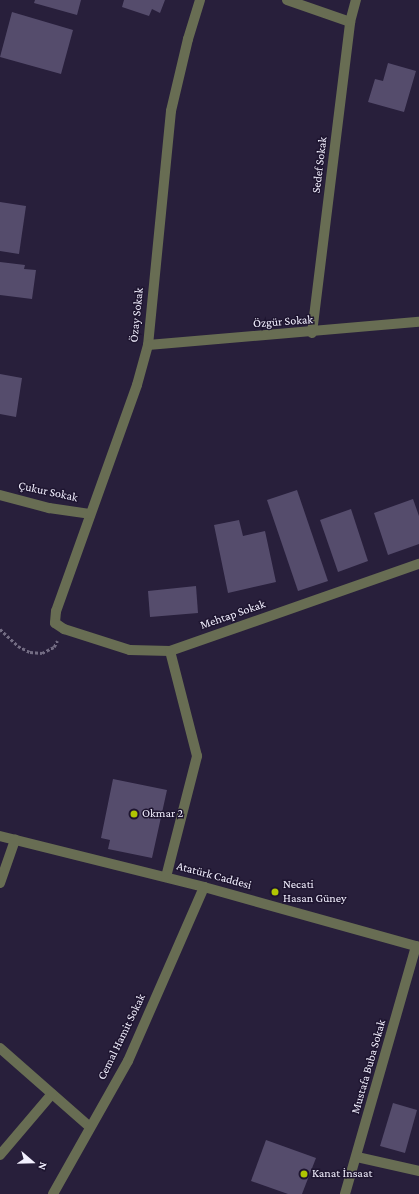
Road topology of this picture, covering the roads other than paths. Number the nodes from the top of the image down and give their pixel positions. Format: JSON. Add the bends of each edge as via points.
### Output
{"nodes":[{"id":1,"x":200,"y":0,"type":"edge"},
{"id":2,"x":287,"y":0,"type":"edge"},
{"id":3,"x":356,"y":0,"type":"edge"},
{"id":4,"x":350,"y":22,"type":"junction"},
{"id":5,"x":419,"y":322,"type":"edge"},
{"id":6,"x":312,"y":332,"type":"junction"},
{"id":7,"x":148,"y":345,"type":"junction"},
{"id":8,"x":0,"y":495,"type":"edge"},
{"id":9,"x":90,"y":514,"type":"junction"},
{"id":10,"x":419,"y":564,"type":"edge"},
{"id":11,"x":55,"y":623,"type":"joint"},
{"id":12,"x":170,"y":651,"type":"junction"},
{"id":13,"x":0,"y":836,"type":"edge"},
{"id":14,"x":15,"y":840,"type":"junction"},
{"id":15,"x":166,"y":877,"type":"junction"},
{"id":16,"x":0,"y":883,"type":"edge"},
{"id":17,"x":204,"y":886,"type":"junction"},
{"id":18,"x":417,"y":947,"type":"edge"},
{"id":19,"x":0,"y":1048,"type":"edge"},
{"id":20,"x":52,"y":1094,"type":"junction"},
{"id":21,"x":90,"y":1127,"type":"junction"},
{"id":22,"x":0,"y":1155,"type":"edge"},
{"id":23,"x":357,"y":1157,"type":"junction"},
{"id":24,"x":419,"y":1171,"type":"edge"},
{"id":25,"x":53,"y":1194,"type":"edge"},
{"id":26,"x":345,"y":1194,"type":"edge"}],
"edges":[{"from":1,"to":7,"type":"street","name":"Özay Sokak","via":[[171,111]]},
{"from":2,"to":4,"type":"street"},
{"from":3,"to":4,"type":"street","name":"Sedef Sokak"},
{"from":4,"to":6,"type":"street","name":"Sedef Sokak"},
{"from":5,"to":6,"type":"street","name":"Özgür Sokak"},
{"from":6,"to":7,"type":"street","name":"Özgür Sokak"},
{"from":7,"to":9,"type":"street","name":"Özay Sokak","via":[[137,385]]},
{"from":8,"to":9,"type":"street","name":"Çukur Sokak","via":[[49,508]]},
{"from":9,"to":11,"type":"street","name":"Özay Sokak","via":[[56,611]]},
{"from":10,"to":12,"type":"street","name":"Mehtap Sokak"},
{"from":11,"to":12,"type":"street","name":"Mehtap Sokak","via":[[64,629],[130,650]]},
{"from":12,"to":15,"type":"street","via":[[197,756]]},
{"from":13,"to":14,"type":"street","name":"Atatürk Caddesi"},
{"from":14,"to":15,"type":"street","name":"Atatürk Caddesi"},
{"from":14,"to":16,"type":"street"},
{"from":15,"to":17,"type":"street","name":"Atatürk Caddesi"},
{"from":17,"to":18,"type":"street","name":"Atatürk Caddesi"},
{"from":17,"to":21,"type":"street","name":"Cemal Hamit Sokak","via":[[128,1061]]},
{"from":18,"to":23,"type":"street","name":"Mustafa Buba Sokak"},
{"from":19,"to":20,"type":"street"},
{"from":20,"to":21,"type":"street"},
{"from":20,"to":22,"type":"street"},
{"from":21,"to":25,"type":"street","name":"Cemal Hamit Sokak"},
{"from":23,"to":24,"type":"street"},
{"from":23,"to":26,"type":"street","name":"Mustafa Buba Sokak"}]}
